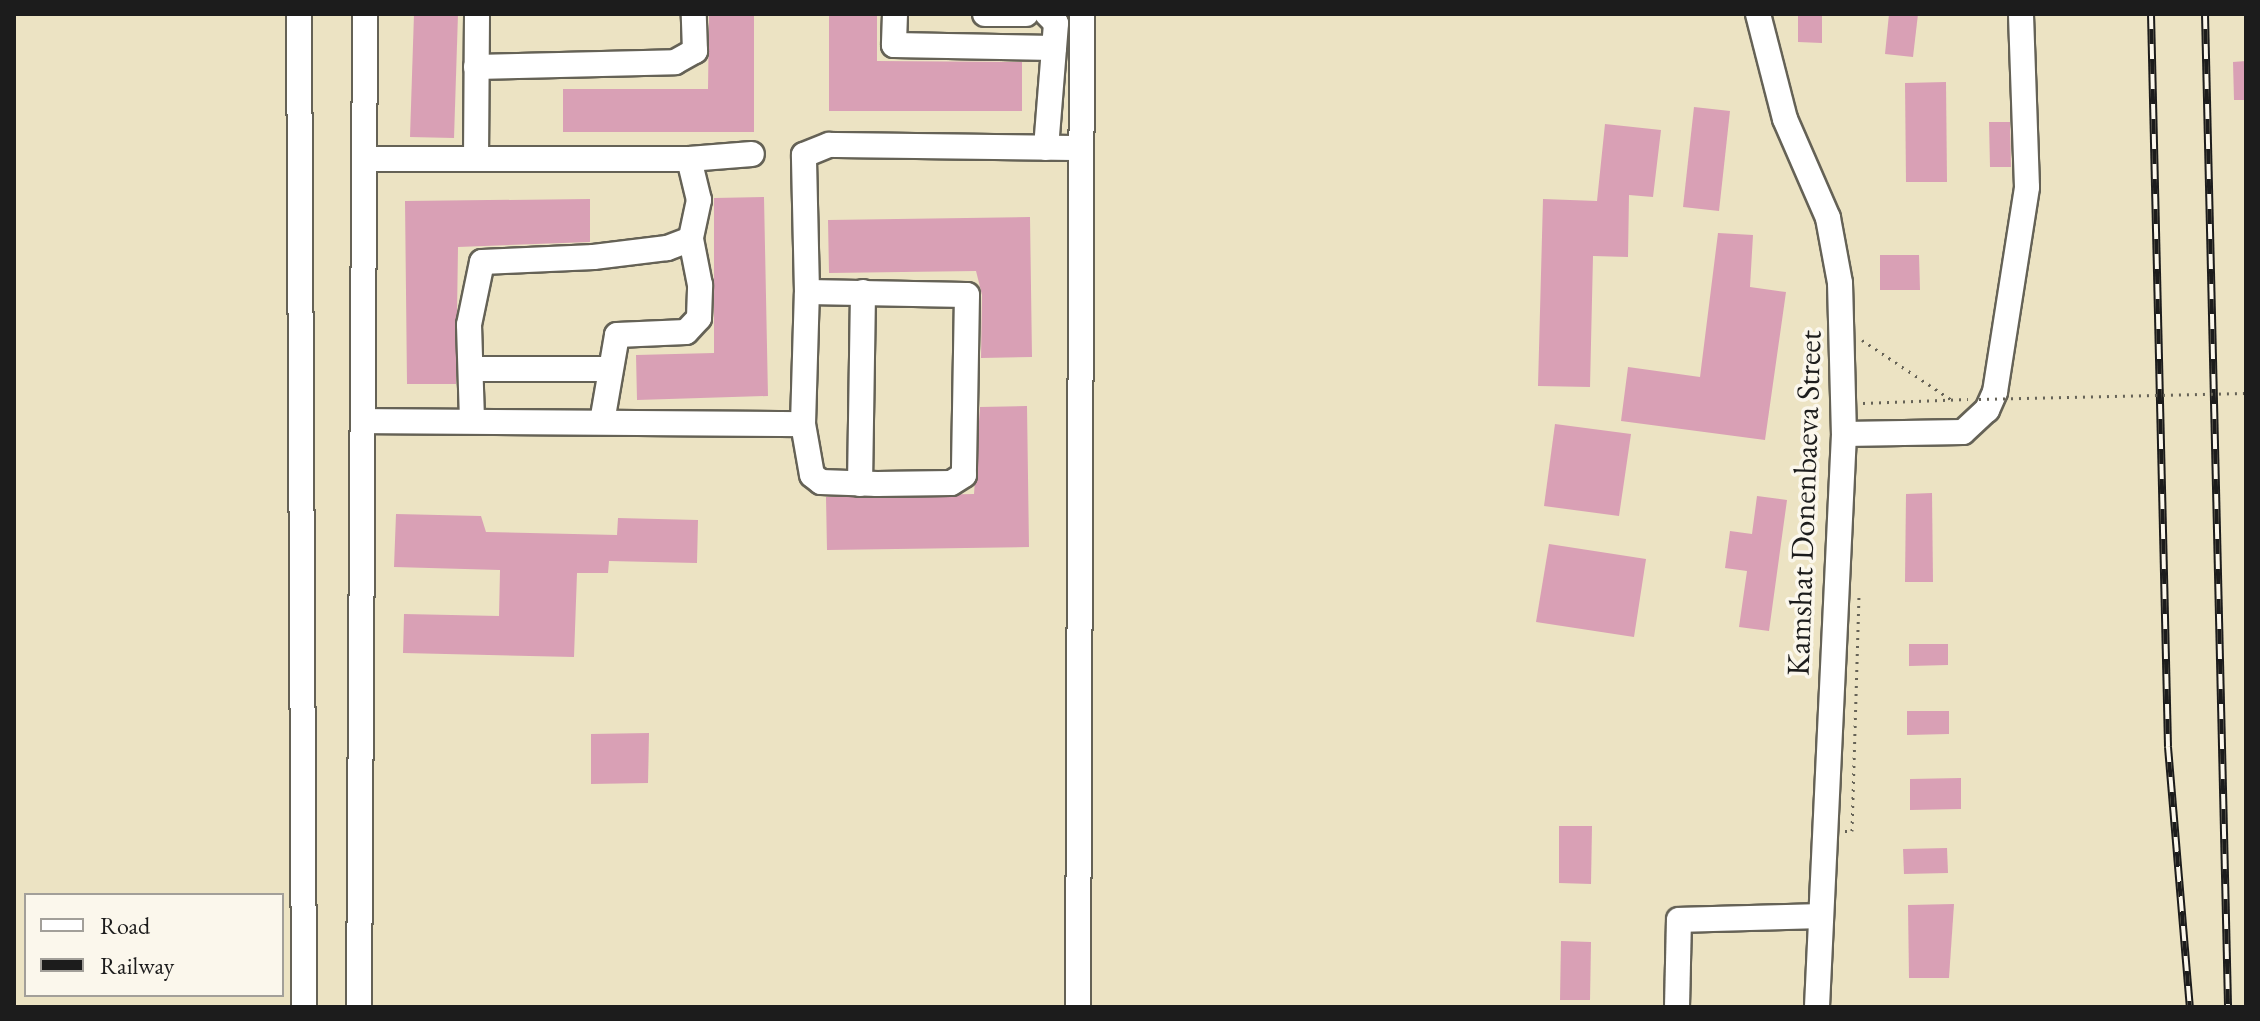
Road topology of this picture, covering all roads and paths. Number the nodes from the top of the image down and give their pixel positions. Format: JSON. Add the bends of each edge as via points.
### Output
{"nodes":[{"id":1,"x":299,"y":14,"type":"edge"},
{"id":2,"x":365,"y":14,"type":"edge"},
{"id":3,"x":477,"y":14,"type":"edge"},
{"id":4,"x":694,"y":14,"type":"edge"},
{"id":5,"x":895,"y":14,"type":"edge"},
{"id":6,"x":1026,"y":14,"type":"edge"},
{"id":7,"x":1047,"y":14,"type":"edge"},
{"id":8,"x":1082,"y":14,"type":"edge"},
{"id":9,"x":1758,"y":14,"type":"edge"},
{"id":10,"x":2021,"y":14,"type":"edge"},
{"id":11,"x":985,"y":15,"type":"edge"},
{"id":12,"x":986,"y":47,"type":"junction"},
{"id":13,"x":1054,"y":48,"type":"junction"},
{"id":14,"x":476,"y":67,"type":"junction"},
{"id":15,"x":1046,"y":148,"type":"junction"},
{"id":16,"x":1081,"y":148,"type":"junction"},
{"id":17,"x":752,"y":154,"type":"dead end"},
{"id":18,"x":367,"y":159,"type":"junction"},
{"id":19,"x":476,"y":159,"type":"junction"},
{"id":20,"x":689,"y":159,"type":"junction"},
{"id":21,"x":691,"y":239,"type":"junction"},
{"id":22,"x":807,"y":292,"type":"junction"},
{"id":23,"x":863,"y":292,"type":"junction"},
{"id":24,"x":1856,"y":335,"type":"dead end"},
{"id":25,"x":472,"y":369,"type":"junction"},
{"id":26,"x":608,"y":369,"type":"junction"},
{"id":27,"x":2246,"y":393,"type":"edge"},
{"id":28,"x":364,"y":421,"type":"junction"},
{"id":29,"x":472,"y":421,"type":"junction"},
{"id":30,"x":602,"y":422,"type":"junction"},
{"id":31,"x":803,"y":424,"type":"junction"},
{"id":32,"x":1844,"y":434,"type":"junction"},
{"id":33,"x":860,"y":484,"type":"junction"},
{"id":34,"x":1820,"y":916,"type":"junction"},
{"id":35,"x":304,"y":1007,"type":"edge"},
{"id":36,"x":359,"y":1007,"type":"edge"},
{"id":37,"x":1078,"y":1007,"type":"edge"},
{"id":38,"x":1677,"y":1007,"type":"edge"},
{"id":39,"x":1817,"y":1007,"type":"edge"}],
"edges":[{"from":1,"to":35,"type":"street"},
{"from":2,"to":18,"type":"street"},
{"from":3,"to":14,"type":"street"},
{"from":4,"to":14,"type":"street","via":[[695,51],[675,62]]},
{"from":5,"to":12,"type":"street","via":[[894,45]]},
{"from":6,"to":11,"type":"street"},
{"from":7,"to":13,"type":"street","via":[[1056,23]]},
{"from":8,"to":16,"type":"street"},
{"from":9,"to":32,"type":"street","name":"Kamshat Donenbaeva Street","via":[[1785,119],[1828,218],[1840,283]]},
{"from":10,"to":32,"type":"street","via":[[2027,187],[1991,401],[1980,421],[1963,432]]},
{"from":11,"to":12,"type":"street"},
{"from":12,"to":13,"type":"street"},
{"from":13,"to":15,"type":"street"},
{"from":14,"to":19,"type":"street"},
{"from":15,"to":16,"type":"street"},
{"from":15,"to":22,"type":"street","via":[[829,145],[804,155]]},
{"from":16,"to":37,"type":"street"},
{"from":17,"to":20,"type":"street"},
{"from":18,"to":19,"type":"street"},
{"from":18,"to":28,"type":"street"},
{"from":19,"to":20,"type":"street"},
{"from":20,"to":21,"type":"street","via":[[699,200]]},
{"from":21,"to":25,"type":"street","via":[[667,248],[594,257],[482,262],[469,325]]},
{"from":21,"to":26,"type":"street","via":[[700,285],[699,318],[686,332],[617,335]]},
{"from":22,"to":23,"type":"street"},
{"from":22,"to":31,"type":"street"},
{"from":23,"to":33,"type":"street"},
{"from":23,"to":33,"type":"street","via":[[967,295],[970,391],[964,475],[951,483]]},
{"from":24,"to":27,"type":"path","bridge":true,"via":[[1952,400]]},
{"from":25,"to":26,"type":"street"},
{"from":25,"to":29,"type":"street"},
{"from":26,"to":30,"type":"street"},
{"from":28,"to":29,"type":"street"},
{"from":28,"to":36,"type":"street"},
{"from":29,"to":30,"type":"street"},
{"from":30,"to":31,"type":"street"},
{"from":31,"to":33,"type":"street","via":[[812,475],[821,482]]},
{"from":32,"to":34,"type":"street","name":"Kamshat Donenbaeva Street"},
{"from":34,"to":38,"type":"street","via":[[1679,920]]},
{"from":34,"to":39,"type":"street","name":"Kamshat Donenbaeva Street"}]}
